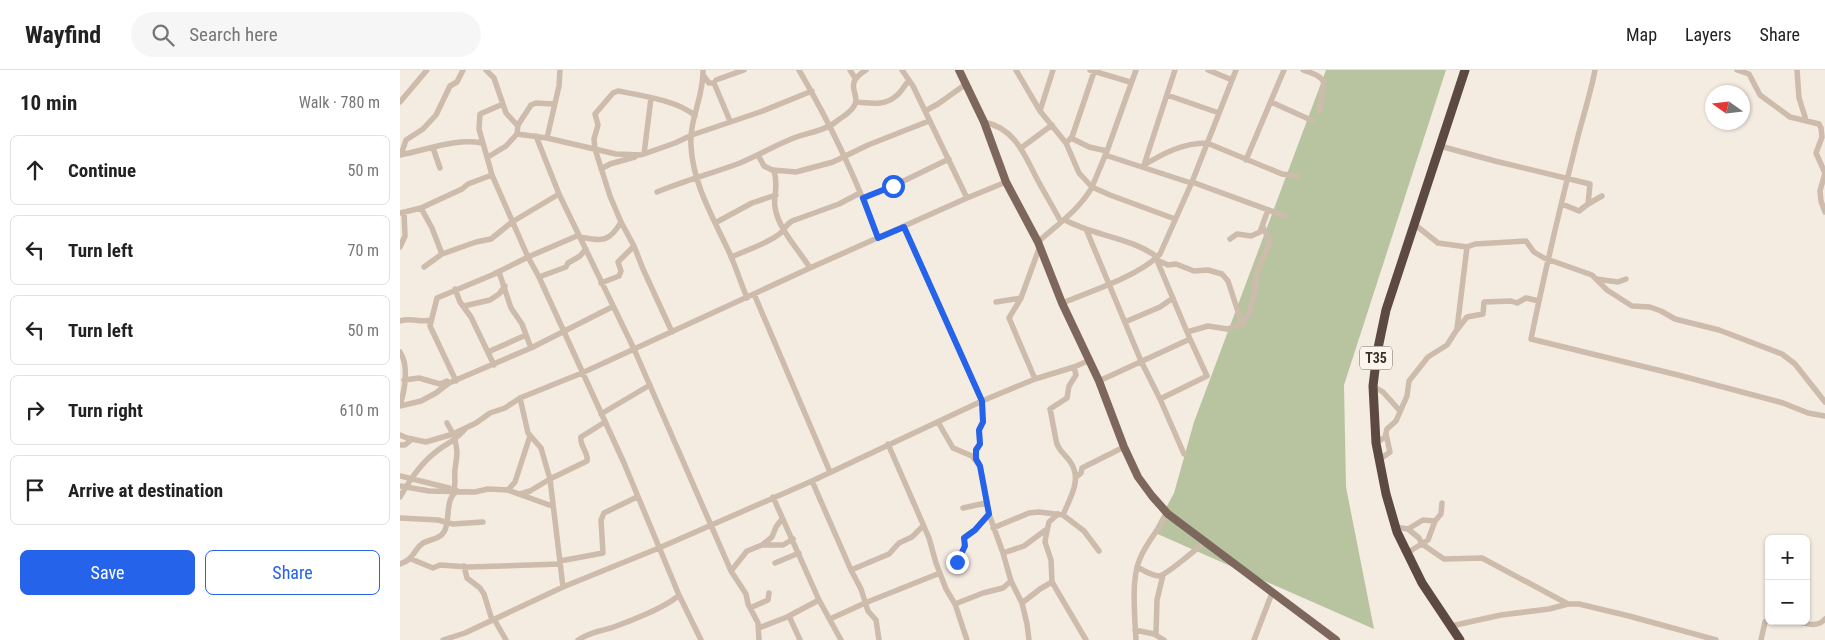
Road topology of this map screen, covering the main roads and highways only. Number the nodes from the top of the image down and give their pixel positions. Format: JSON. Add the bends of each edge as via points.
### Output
{"nodes":[{"id":1,"x":958,"y":70,"type":"edge"},
{"id":2,"x":1466,"y":70,"type":"edge"},
{"id":3,"x":1336,"y":640,"type":"edge"},
{"id":4,"x":1460,"y":640,"type":"edge"}],
"edges":[{"from":1,"to":3,"type":"main road","via":[[984,122],[1006,182],[1039,244],[1138,478],[1168,514]]},
{"from":2,"to":4,"type":"highway","number":"T35","via":[[1386,310],[1373,386],[1376,443],[1396,527],[1422,583]]}]}
